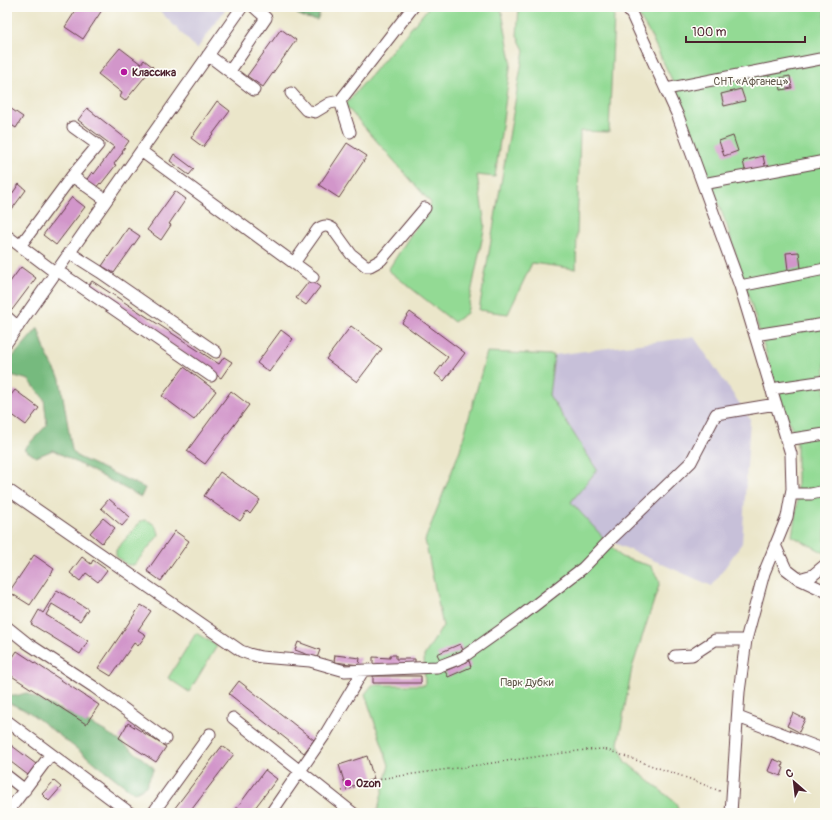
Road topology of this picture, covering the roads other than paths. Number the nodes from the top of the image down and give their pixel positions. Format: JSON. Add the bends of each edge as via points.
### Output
{"nodes":[{"id":1,"x":242,"y":7,"type":"edge"},
{"id":2,"x":254,"y":7,"type":"edge"},
{"id":3,"x":413,"y":7,"type":"edge"},
{"id":4,"x":626,"y":7,"type":"edge"},
{"id":5,"x":208,"y":55,"type":"junction"},
{"id":6,"x":825,"y":58,"type":"edge"},
{"id":7,"x":230,"y":71,"type":"junction"},
{"id":8,"x":666,"y":89,"type":"junction"},
{"id":9,"x":254,"y":90,"type":"dead end"},
{"id":10,"x":291,"y":93,"type":"dead end"},
{"id":11,"x":340,"y":101,"type":"junction"},
{"id":12,"x":73,"y":127,"type":"dead end"},
{"id":13,"x":350,"y":132,"type":"dead end"},
{"id":14,"x":141,"y":151,"type":"junction"},
{"id":15,"x":825,"y":161,"type":"edge"},
{"id":16,"x":72,"y":176,"type":"junction"},
{"id":17,"x":703,"y":184,"type":"junction"},
{"id":18,"x":106,"y":200,"type":"junction"},
{"id":19,"x":425,"y":208,"type":"dead end"},
{"id":20,"x":7,"y":236,"type":"edge"},
{"id":21,"x":20,"y":246,"type":"junction"},
{"id":22,"x":70,"y":253,"type":"junction"},
{"id":23,"x":294,"y":263,"type":"junction"},
{"id":24,"x":825,"y":268,"type":"edge"},
{"id":25,"x":57,"y":272,"type":"junction"},
{"id":26,"x":313,"y":277,"type":"dead end"},
{"id":27,"x":740,"y":286,"type":"junction"},
{"id":28,"x":7,"y":317,"type":"edge"},
{"id":29,"x":825,"y":324,"type":"edge"},
{"id":30,"x":18,"y":327,"type":"junction"},
{"id":31,"x":754,"y":335,"type":"junction"},
{"id":32,"x":7,"y":342,"type":"edge"},
{"id":33,"x":216,"y":352,"type":"dead end"},
{"id":34,"x":211,"y":376,"type":"dead end"},
{"id":35,"x":825,"y":381,"type":"edge"},
{"id":36,"x":771,"y":389,"type":"junction"},
{"id":37,"x":776,"y":404,"type":"junction"},
{"id":38,"x":825,"y":434,"type":"edge"},
{"id":39,"x":786,"y":440,"type":"junction"},
{"id":40,"x":7,"y":489,"type":"edge"},
{"id":41,"x":825,"y":491,"type":"edge"},
{"id":42,"x":791,"y":494,"type":"junction"},
{"id":43,"x":775,"y":545,"type":"junction"},
{"id":44,"x":825,"y":565,"type":"edge"},
{"id":45,"x":799,"y":579,"type":"junction"},
{"id":46,"x":825,"y":590,"type":"edge"},
{"id":47,"x":7,"y":627,"type":"edge"},
{"id":48,"x":746,"y":640,"type":"junction"},
{"id":49,"x":675,"y":656,"type":"dead end"},
{"id":50,"x":363,"y":671,"type":"junction"},
{"id":51,"x":738,"y":717,"type":"junction"},
{"id":52,"x":234,"y":718,"type":"dead end"},
{"id":53,"x":7,"y":721,"type":"edge"},
{"id":54,"x":210,"y":734,"type":"dead end"},
{"id":55,"x":165,"y":738,"type":"dead end"},
{"id":56,"x":825,"y":750,"type":"edge"},
{"id":57,"x":51,"y":754,"type":"junction"},
{"id":58,"x":300,"y":771,"type":"junction"},
{"id":59,"x":7,"y":776,"type":"edge"},
{"id":60,"x":25,"y":790,"type":"junction"},
{"id":61,"x":7,"y":813,"type":"edge"},
{"id":62,"x":130,"y":813,"type":"edge"},
{"id":63,"x":153,"y":813,"type":"edge"},
{"id":64,"x":271,"y":813,"type":"edge"},
{"id":65,"x":353,"y":813,"type":"edge"},
{"id":66,"x":731,"y":813,"type":"edge"}],
"edges":[{"from":1,"to":5,"type":"street"},
{"from":2,"to":7,"type":"street","via":[[266,18]]},
{"from":3,"to":11,"type":"street"},
{"from":4,"to":8,"type":"street"},
{"from":5,"to":7,"type":"street"},
{"from":5,"to":14,"type":"street"},
{"from":6,"to":8,"type":"street"},
{"from":7,"to":9,"type":"street"},
{"from":8,"to":17,"type":"street"},
{"from":10,"to":11,"type":"street","via":[[306,110],[315,112]]},
{"from":11,"to":13,"type":"street"},
{"from":12,"to":16,"type":"street","via":[[98,145]]},
{"from":14,"to":18,"type":"street"},
{"from":14,"to":23,"type":"street"},
{"from":15,"to":17,"type":"street"},
{"from":16,"to":18,"type":"street"},
{"from":16,"to":21,"type":"street"},
{"from":17,"to":27,"type":"street"},
{"from":18,"to":22,"type":"street"},
{"from":19,"to":23,"type":"street","via":[[375,264],[366,266],[351,254],[328,226],[318,229]]},
{"from":20,"to":21,"type":"street"},
{"from":21,"to":25,"type":"street"},
{"from":22,"to":25,"type":"street"},
{"from":22,"to":33,"type":"street"},
{"from":23,"to":26,"type":"street"},
{"from":24,"to":27,"type":"street"},
{"from":25,"to":30,"type":"street"},
{"from":25,"to":34,"type":"street"},
{"from":27,"to":31,"type":"street"},
{"from":28,"to":30,"type":"street"},
{"from":29,"to":31,"type":"street"},
{"from":30,"to":32,"type":"street"},
{"from":31,"to":36,"type":"street"},
{"from":35,"to":36,"type":"street"},
{"from":36,"to":37,"type":"street"},
{"from":37,"to":39,"type":"street"},
{"from":37,"to":50,"type":"street","via":[[716,414],[691,462],[583,568],[464,657],[438,667]]},
{"from":38,"to":39,"type":"street"},
{"from":39,"to":42,"type":"street","via":[[790,454]]},
{"from":40,"to":50,"type":"street","via":[[241,651],[262,657],[310,661],[345,671]]},
{"from":41,"to":42,"type":"street"},
{"from":42,"to":43,"type":"street","via":[[787,517]]},
{"from":43,"to":45,"type":"street","via":[[786,569]]},
{"from":43,"to":48,"type":"street","via":[[764,573]]},
{"from":44,"to":45,"type":"street","via":[[813,575]]},
{"from":45,"to":46,"type":"street"},
{"from":47,"to":55,"type":"street"},
{"from":48,"to":49,"type":"street","via":[[715,640],[692,655]]},
{"from":48,"to":51,"type":"street"},
{"from":50,"to":58,"type":"street"},
{"from":51,"to":56,"type":"street"},
{"from":51,"to":66,"type":"street"},
{"from":52,"to":58,"type":"street"},
{"from":53,"to":57,"type":"street"},
{"from":54,"to":63,"type":"street"},
{"from":57,"to":60,"type":"street"},
{"from":57,"to":62,"type":"street"},
{"from":58,"to":64,"type":"street"},
{"from":58,"to":65,"type":"street"},
{"from":59,"to":60,"type":"street"},
{"from":60,"to":61,"type":"street"}]}
